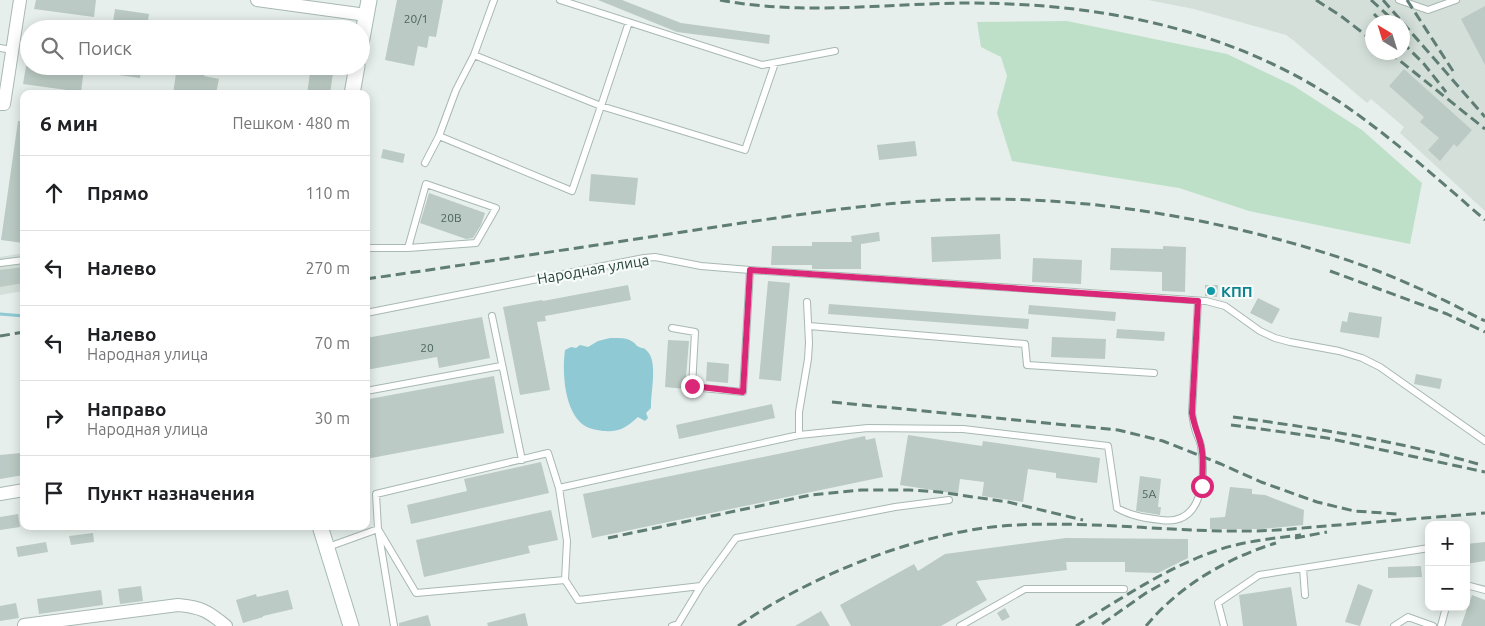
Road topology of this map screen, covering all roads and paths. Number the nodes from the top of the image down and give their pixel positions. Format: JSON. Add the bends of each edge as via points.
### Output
{"nodes":[{"id":1,"x":20,"y":0,"type":"edge"},
{"id":2,"x":257,"y":0,"type":"edge"},
{"id":3,"x":369,"y":0,"type":"edge"},
{"id":4,"x":494,"y":0,"type":"edge"},
{"id":5,"x":560,"y":0,"type":"edge"},
{"id":6,"x":1399,"y":0,"type":"edge"},
{"id":7,"x":1456,"y":0,"type":"edge"},
{"id":8,"x":366,"y":15,"type":"junction"},
{"id":9,"x":365,"y":20,"type":"edge"},
{"id":10,"x":629,"y":22,"type":"junction"},
{"id":11,"x":6,"y":49,"type":"edge"},
{"id":12,"x":835,"y":51,"type":"dead end"},
{"id":13,"x":474,"y":56,"type":"junction"},
{"id":14,"x":775,"y":63,"type":"junction"},
{"id":15,"x":355,"y":75,"type":"edge"},
{"id":16,"x":353,"y":90,"type":"edge"},
{"id":17,"x":2,"y":104,"type":"edge"},
{"id":18,"x":601,"y":106,"type":"junction"},
{"id":19,"x":439,"y":136,"type":"junction"},
{"id":20,"x":425,"y":163,"type":"dead end"},
{"id":21,"x":370,"y":248,"type":"edge"},
{"id":22,"x":408,"y":248,"type":"junction"},
{"id":23,"x":20,"y":260,"type":"edge"},
{"id":24,"x":0,"y":263,"type":"edge"},
{"id":25,"x":750,"y":270,"type":"junction"},
{"id":26,"x":1198,"y":301,"type":"junction"},
{"id":27,"x":807,"y":302,"type":"dead end"},
{"id":28,"x":370,"y":312,"type":"edge"},
{"id":29,"x":492,"y":316,"type":"dead end"},
{"id":30,"x":809,"y":326,"type":"junction"},
{"id":31,"x":672,"y":328,"type":"dead end"},
{"id":32,"x":502,"y":366,"type":"junction"},
{"id":33,"x":1154,"y":373,"type":"dead end"},
{"id":34,"x":370,"y":390,"type":"edge"},
{"id":35,"x":798,"y":435,"type":"junction"},
{"id":36,"x":1485,"y":441,"type":"edge"},
{"id":37,"x":522,"y":460,"type":"junction"},
{"id":38,"x":559,"y":488,"type":"junction"},
{"id":39,"x":20,"y":491,"type":"edge"},
{"id":40,"x":0,"y":494,"type":"edge"},
{"id":41,"x":949,"y":500,"type":"dead end"},
{"id":42,"x":321,"y":530,"type":"edge"},
{"id":43,"x":378,"y":530,"type":"junction"},
{"id":44,"x":326,"y":547,"type":"junction"},
{"id":45,"x":1425,"y":549,"type":"edge"},
{"id":46,"x":1303,"y":568,"type":"junction"},
{"id":47,"x":565,"y":580,"type":"junction"},
{"id":48,"x":701,"y":586,"type":"junction"},
{"id":49,"x":1470,"y":586,"type":"edge"},
{"id":50,"x":1124,"y":589,"type":"dead end"},
{"id":51,"x":1485,"y":590,"type":"edge"},
{"id":52,"x":1305,"y":595,"type":"dead end"},
{"id":53,"x":1445,"y":611,"type":"edge"},
{"id":54,"x":24,"y":625,"type":"dead end"},
{"id":55,"x":226,"y":626,"type":"edge"},
{"id":56,"x":351,"y":626,"type":"edge"},
{"id":57,"x":394,"y":626,"type":"edge"},
{"id":58,"x":672,"y":626,"type":"edge"},
{"id":59,"x":960,"y":626,"type":"edge"},
{"id":60,"x":1224,"y":626,"type":"edge"},
{"id":61,"x":1394,"y":626,"type":"edge"},
{"id":62,"x":1433,"y":626,"type":"edge"},
{"id":63,"x":1441,"y":626,"type":"edge"}],
"edges":[{"from":1,"to":11,"type":"street"},
{"from":2,"to":8,"type":"street"},
{"from":3,"to":8,"type":"main road"},
{"from":4,"to":13,"type":"lane"},
{"from":5,"to":10,"type":"lane"},
{"from":6,"to":7,"type":"lane","via":[[1428,10]]},
{"from":8,"to":9,"type":"main road"},
{"from":10,"to":14,"type":"lane","via":[[762,65]]},
{"from":10,"to":18,"type":"lane"},
{"from":11,"to":17,"type":"street"},
{"from":12,"to":14,"type":"lane"},
{"from":13,"to":18,"type":"lane"},
{"from":13,"to":19,"type":"lane","via":[[456,90]]},
{"from":14,"to":18,"type":"lane","via":[[745,150]]},
{"from":15,"to":16,"type":"main road"},
{"from":18,"to":19,"type":"lane","via":[[572,190]]},
{"from":19,"to":20,"type":"lane"},
{"from":21,"to":22,"type":"lane"},
{"from":22,"to":22,"type":"lane","via":[[426,184],[496,208],[476,243]]},
{"from":23,"to":24,"type":"lane"},
{"from":25,"to":26,"type":"lane","name":"Народная улица"},
{"from":25,"to":28,"type":"lane","name":"Народная улица","via":[[644,258]]},
{"from":25,"to":31,"type":"lane","via":[[743,392],[692,386],[695,332]]},
{"from":26,"to":35,"type":"lane","via":[[1192,413],[1201,446],[1203,475],[1198,501],[1180,519],[1166,521],[1140,517],[1117,508],[1108,446],[963,429],[868,428]]},
{"from":26,"to":36,"type":"lane","name":"Народная улица","via":[[1225,306],[1275,338],[1339,350],[1362,358],[1380,367]]},
{"from":27,"to":30,"type":"lane"},
{"from":29,"to":32,"type":"lane"},
{"from":30,"to":33,"type":"lane","via":[[1025,344],[1027,365]]},
{"from":30,"to":35,"type":"lane"},
{"from":32,"to":34,"type":"lane"},
{"from":32,"to":37,"type":"lane"},
{"from":35,"to":38,"type":"lane"},
{"from":37,"to":38,"type":"lane","via":[[548,454]]},
{"from":37,"to":43,"type":"lane","via":[[376,494]]},
{"from":38,"to":47,"type":"lane","via":[[567,541]]},
{"from":39,"to":40,"type":"street"},
{"from":41,"to":48,"type":"lane","via":[[895,507],[736,538]]},
{"from":42,"to":44,"type":"main road"},
{"from":43,"to":44,"type":"lane"},
{"from":43,"to":47,"type":"lane","via":[[416,593]]},
{"from":43,"to":57,"type":"lane"},
{"from":44,"to":56,"type":"main road"},
{"from":45,"to":46,"type":"lane"},
{"from":46,"to":52,"type":"lane"},
{"from":46,"to":60,"type":"lane","via":[[1259,575],[1218,603]]},
{"from":47,"to":48,"type":"lane","via":[[578,600]]},
{"from":48,"to":58,"type":"lane","via":[[678,624]]},
{"from":49,"to":51,"type":"lane"},
{"from":50,"to":59,"type":"lane","via":[[1025,589]]},
{"from":53,"to":63,"type":"lane"},
{"from":54,"to":55,"type":"street","via":[[178,605],[199,608]]},
{"from":61,"to":62,"type":"lane","via":[[1408,617]]}]}
